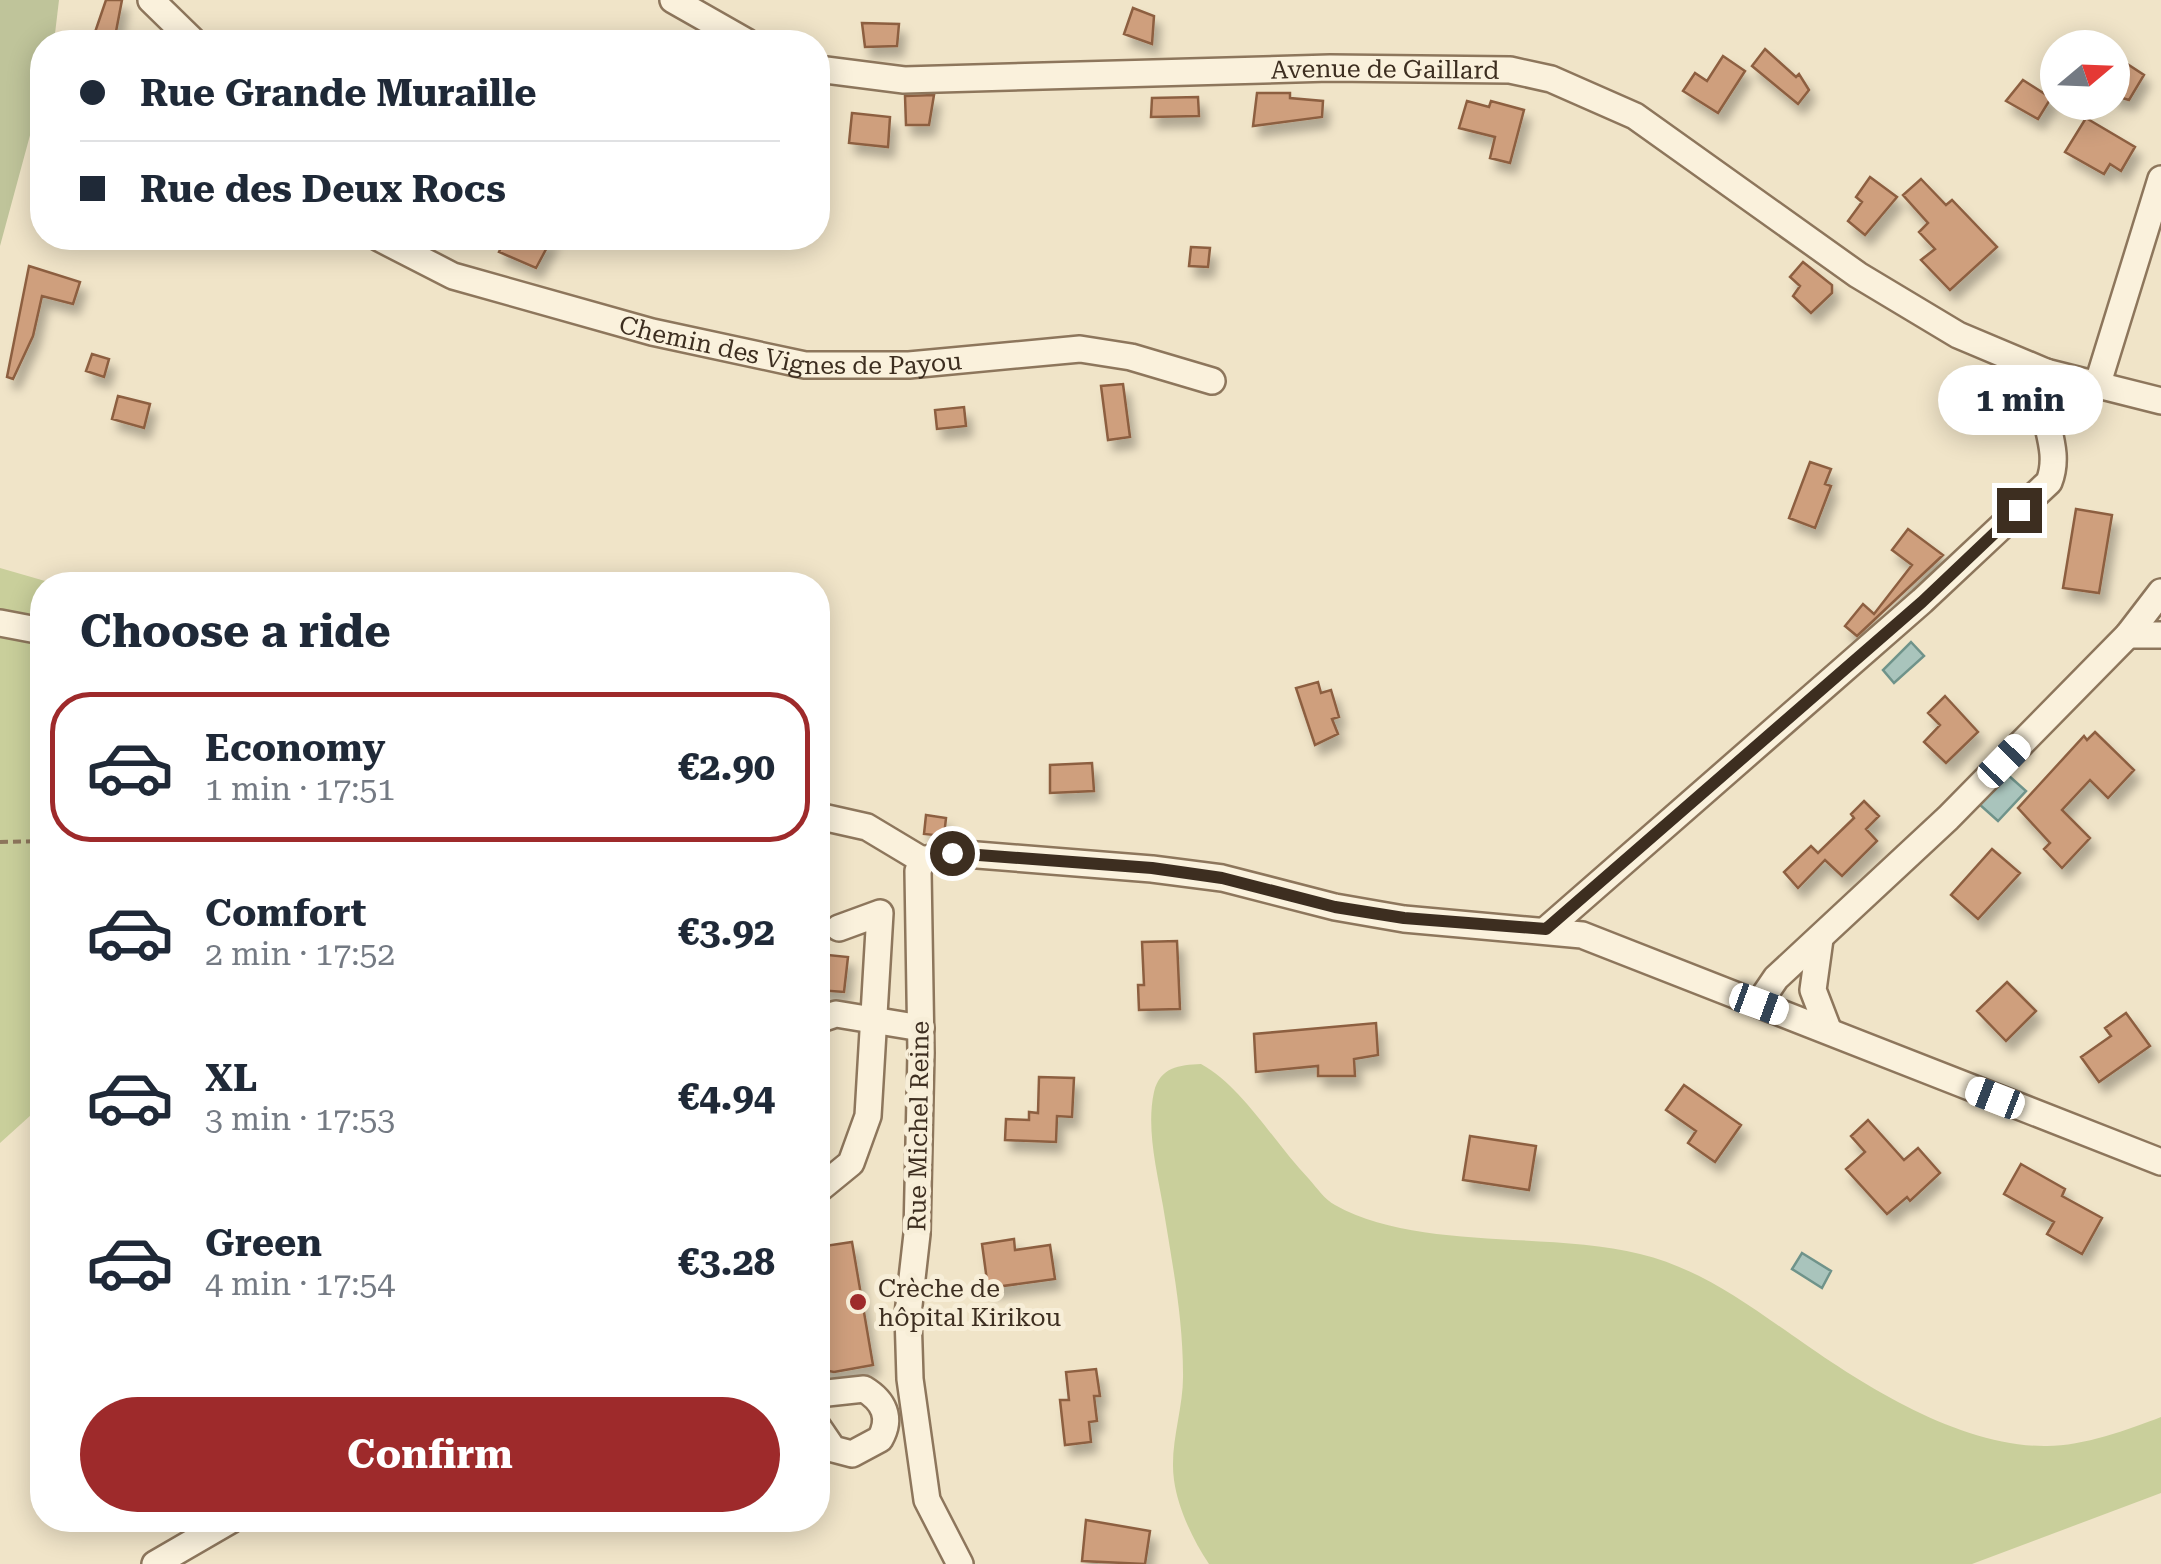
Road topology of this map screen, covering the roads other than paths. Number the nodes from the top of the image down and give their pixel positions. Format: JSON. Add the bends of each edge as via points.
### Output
{"nodes":[{"id":1,"x":151,"y":0,"type":"edge"},
{"id":2,"x":673,"y":0,"type":"edge"},
{"id":3,"x":182,"y":30,"type":"edge"},
{"id":4,"x":726,"y":30,"type":"edge"},
{"id":5,"x":830,"y":71,"type":"edge"},
{"id":6,"x":2161,"y":178,"type":"edge"},
{"id":7,"x":397,"y":250,"type":"edge"},
{"id":8,"x":2046,"y":372,"type":"junction"},
{"id":9,"x":1212,"y":381,"type":"dead end"},
{"id":10,"x":2097,"y":386,"type":"junction"},
{"id":11,"x":2161,"y":401,"type":"edge"},
{"id":12,"x":2161,"y":592,"type":"edge"},
{"id":13,"x":0,"y":622,"type":"edge"},
{"id":14,"x":30,"y":628,"type":"edge"},
{"id":15,"x":2128,"y":634,"type":"junction"},
{"id":16,"x":2161,"y":635,"type":"edge"},
{"id":17,"x":830,"y":819,"type":"edge"},
{"id":18,"x":922,"y":860,"type":"junction"},
{"id":19,"x":839,"y":928,"type":"dead end"},
{"id":20,"x":1546,"y":929,"type":"junction"},
{"id":21,"x":1820,"y":939,"type":"junction"},
{"id":22,"x":1759,"y":1004,"type":"junction"},
{"id":23,"x":830,"y":1016,"type":"edge"},
{"id":24,"x":872,"y":1020,"type":"junction"},
{"id":25,"x":921,"y":1028,"type":"junction"},
{"id":26,"x":1828,"y":1029,"type":"junction"},
{"id":27,"x":2161,"y":1162,"type":"edge"},
{"id":28,"x":830,"y":1180,"type":"edge"},
{"id":29,"x":910,"y":1388,"type":"junction"},
{"id":30,"x":830,"y":1392,"type":"edge"},
{"id":31,"x":874,"y":1394,"type":"junction"},
{"id":32,"x":880,"y":1439,"type":"junction"},
{"id":33,"x":830,"y":1445,"type":"edge"},
{"id":34,"x":918,"y":1450,"type":"junction"},
{"id":35,"x":210,"y":1532,"type":"edge"},
{"id":36,"x":154,"y":1564,"type":"edge"},
{"id":37,"x":960,"y":1564,"type":"edge"}],
"edges":[{"from":1,"to":3,"type":"street"},
{"from":2,"to":4,"type":"street"},
{"from":5,"to":8,"type":"street","name":"Avenue de Gaillard","via":[[904,80],[1330,68],[1537,76],[1635,116],[1886,292],[1958,335]]},
{"from":6,"to":10,"type":"street"},
{"from":7,"to":9,"type":"street","name":"Chemin des Vignes de Payou","via":[[453,276],[652,332],[805,365],[909,365],[1080,349]]},
{"from":8,"to":10,"type":"street","name":"Avenue de Gaillard"},
{"from":8,"to":20,"type":"street","via":[[2040,400],[2054,458],[2049,482],[1922,602]]},
{"from":10,"to":11,"type":"street","name":"Avenue de Gaillard"},
{"from":12,"to":15,"type":"street"},
{"from":13,"to":14,"type":"street"},
{"from":15,"to":16,"type":"street"},
{"from":15,"to":21,"type":"street"},
{"from":17,"to":18,"type":"street","via":[[867,827]]},
{"from":18,"to":20,"type":"street","via":[[952,853],[1152,868],[1404,918]]},
{"from":18,"to":25,"type":"street","name":"Rue Michel Reine"},
{"from":19,"to":24,"type":"street","via":[[880,913]]},
{"from":20,"to":22,"type":"street","via":[[1633,952]]},
{"from":21,"to":22,"type":"street","via":[[1776,978]]},
{"from":21,"to":26,"type":"street","via":[[1813,990]]},
{"from":22,"to":26,"type":"street"},
{"from":23,"to":24,"type":"street"},
{"from":24,"to":25,"type":"street"},
{"from":24,"to":28,"type":"street","via":[[868,1116],[851,1163]]},
{"from":25,"to":29,"type":"street","name":"Rue Michel Reine"},
{"from":26,"to":27,"type":"street"},
{"from":29,"to":31,"type":"street"},
{"from":29,"to":34,"type":"street","name":"Rue Michel Reine"},
{"from":30,"to":31,"type":"street","via":[[856,1388]]},
{"from":31,"to":32,"type":"street","via":[[886,1415]]},
{"from":32,"to":33,"type":"street","via":[[844,1454]]},
{"from":32,"to":34,"type":"street"},
{"from":34,"to":37,"type":"street","name":"Rue Michel Reine","via":[[934,1518]]},
{"from":35,"to":36,"type":"street"}]}
